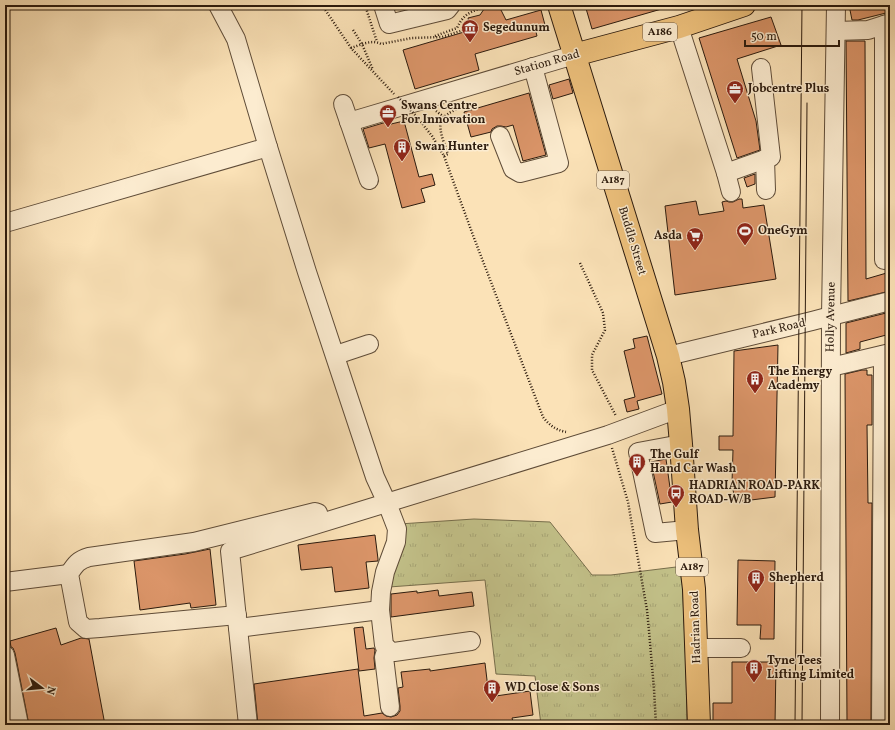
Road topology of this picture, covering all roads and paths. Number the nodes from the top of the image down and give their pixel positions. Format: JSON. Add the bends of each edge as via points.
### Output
{"nodes":[{"id":1,"x":218,"y":5,"type":"edge"},
{"id":2,"x":322,"y":5,"type":"edge"},
{"id":3,"x":365,"y":5,"type":"edge"},
{"id":4,"x":383,"y":5,"type":"edge"},
{"id":5,"x":451,"y":5,"type":"edge"},
{"id":6,"x":494,"y":5,"type":"edge"},
{"id":7,"x":559,"y":5,"type":"edge"},
{"id":8,"x":744,"y":5,"type":"edge"},
{"id":9,"x":836,"y":5,"type":"edge"},
{"id":10,"x":721,"y":9,"type":"edge"},
{"id":11,"x":887,"y":24,"type":"edge"},
{"id":12,"x":679,"y":27,"type":"junction"},
{"id":13,"x":470,"y":28,"type":"dead end"},
{"id":14,"x":353,"y":30,"type":"dead end"},
{"id":15,"x":836,"y":30,"type":"junction"},
{"id":16,"x":433,"y":37,"type":"junction"},
{"id":17,"x":377,"y":42,"type":"junction"},
{"id":18,"x":362,"y":44,"type":"junction"},
{"id":19,"x":351,"y":48,"type":"junction"},
{"id":20,"x":574,"y":55,"type":"junction"},
{"id":21,"x":533,"y":67,"type":"junction"},
{"id":22,"x":761,"y":68,"type":"dead end"},
{"id":23,"x":374,"y":72,"type":"junction"},
{"id":24,"x":470,"y":102,"type":"dead end"},
{"id":25,"x":343,"y":104,"type":"dead end"},
{"id":26,"x":349,"y":122,"type":"junction"},
{"id":27,"x":500,"y":136,"type":"dead end"},
{"id":28,"x":268,"y":147,"type":"junction"},
{"id":29,"x":444,"y":156,"type":"junction"},
{"id":30,"x":765,"y":159,"type":"junction"},
{"id":31,"x":726,"y":173,"type":"junction"},
{"id":32,"x":369,"y":180,"type":"dead end"},
{"id":33,"x":766,"y":190,"type":"dead end"},
{"id":34,"x":731,"y":192,"type":"dead end"},
{"id":35,"x":5,"y":222,"type":"edge"},
{"id":36,"x":887,"y":242,"type":"edge"},
{"id":37,"x":884,"y":260,"type":"dead end"},
{"id":38,"x":580,"y":263,"type":"dead end"},
{"id":39,"x":890,"y":301,"type":"edge"},
{"id":40,"x":831,"y":316,"type":"junction"},
{"id":41,"x":369,"y":344,"type":"dead end"},
{"id":42,"x":886,"y":354,"type":"edge"},
{"id":43,"x":336,"y":355,"type":"junction"},
{"id":44,"x":668,"y":356,"type":"junction"},
{"id":45,"x":831,"y":367,"type":"junction"},
{"id":46,"x":678,"y":409,"type":"junction"},
{"id":47,"x":570,"y":432,"type":"dead end"},
{"id":48,"x":616,"y":432,"type":"junction"},
{"id":49,"x":681,"y":444,"type":"junction"},
{"id":50,"x":387,"y":503,"type":"junction"},
{"id":51,"x":320,"y":523,"type":"junction"},
{"id":52,"x":687,"y":530,"type":"junction"},
{"id":53,"x":68,"y":574,"type":"junction"},
{"id":54,"x":5,"y":582,"type":"edge"},
{"id":55,"x":380,"y":610,"type":"junction"},
{"id":56,"x":238,"y":621,"type":"junction"},
{"id":57,"x":472,"y":641,"type":"dead end"},
{"id":58,"x":387,"y":648,"type":"junction"},
{"id":59,"x":697,"y":648,"type":"junction"},
{"id":60,"x":741,"y":648,"type":"dead end"},
{"id":61,"x":5,"y":655,"type":"edge"},
{"id":62,"x":390,"y":707,"type":"dead end"},
{"id":63,"x":19,"y":725,"type":"edge"},
{"id":64,"x":248,"y":725,"type":"edge"},
{"id":65,"x":656,"y":725,"type":"edge"},
{"id":66,"x":699,"y":725,"type":"edge"},
{"id":67,"x":830,"y":725,"type":"edge"},
{"id":68,"x":882,"y":725,"type":"edge"}],
"edges":[{"from":1,"to":28,"type":"street","via":[[236,39]]},
{"from":2,"to":19,"type":"path"},
{"from":3,"to":17,"type":"path"},
{"from":4,"to":5,"type":"street","via":[[389,24],[447,10]]},
{"from":6,"to":16,"type":"path","via":[[469,13],[457,28]]},
{"from":7,"to":20,"type":"main road","name":"Buddle Street","number":"A187"},
{"from":8,"to":10,"type":"main road","name":"Station Road","number":"A186"},
{"from":9,"to":15,"type":"street","name":"Holly Avenue"},
{"from":10,"to":12,"type":"main road","name":"Station Road","number":"A186"},
{"from":11,"to":15,"type":"street","via":[[862,30]]},
{"from":11,"to":36,"type":"street"},
{"from":12,"to":20,"type":"main road","name":"Station Road","number":"A186"},
{"from":12,"to":31,"type":"street"},
{"from":13,"to":16,"type":"path","via":[[442,37]]},
{"from":14,"to":18,"type":"path"},
{"from":15,"to":40,"type":"street","name":"Holly Avenue"},
{"from":16,"to":17,"type":"path","via":[[381,44]]},
{"from":17,"to":18,"type":"path"},
{"from":18,"to":19,"type":"path"},
{"from":18,"to":23,"type":"path"},
{"from":19,"to":23,"type":"path"},
{"from":20,"to":21,"type":"street","name":"Station Road"},
{"from":20,"to":44,"type":"main road","name":"Buddle Street","number":"A187"},
{"from":21,"to":26,"type":"street","name":"Station Road"},
{"from":21,"to":27,"type":"street","via":[[559,163],[520,173],[513,169]]},
{"from":22,"to":30,"type":"street","via":[[771,157]]},
{"from":23,"to":29,"type":"path","bridge":true,"via":[[416,116]]},
{"from":24,"to":29,"type":"path","via":[[441,121],[441,133],[448,154]]},
{"from":25,"to":26,"type":"street"},
{"from":26,"to":32,"type":"street"},
{"from":28,"to":35,"type":"street"},
{"from":28,"to":43,"type":"street"},
{"from":29,"to":47,"type":"path","via":[[543,417],[553,428]]},
{"from":30,"to":31,"type":"street"},
{"from":30,"to":33,"type":"street"},
{"from":31,"to":34,"type":"street"},
{"from":36,"to":37,"type":"street"},
{"from":38,"to":48,"type":"path","via":[[603,313],[605,330],[592,355],[592,370]]},
{"from":39,"to":40,"type":"street","name":"Park Road"},
{"from":40,"to":44,"type":"street","name":"Park Road"},
{"from":40,"to":45,"type":"street","name":"Holly Avenue"},
{"from":41,"to":43,"type":"street"},
{"from":42,"to":45,"type":"street"},
{"from":42,"to":68,"type":"street"},
{"from":43,"to":50,"type":"street","via":[[375,477]]},
{"from":44,"to":46,"type":"main road","name":"Buddle Street","number":"A187"},
{"from":45,"to":67,"type":"street","name":"Holly Avenue"},
{"from":46,"to":48,"type":"street"},
{"from":46,"to":49,"type":"main road","name":"Hadrian Road","number":"A187"},
{"from":48,"to":50,"type":"street"},
{"from":48,"to":65,"type":"path","via":[[649,631]]},
{"from":49,"to":52,"type":"main road","name":"Hadrian Road","number":"A187"},
{"from":49,"to":52,"type":"street","via":[[638,452],[655,533]]},
{"from":50,"to":51,"type":"street"},
{"from":50,"to":55,"type":"street","via":[[397,528],[396,542],[381,592]]},
{"from":51,"to":53,"type":"street","via":[[318,513],[315,512],[194,542],[89,557],[81,559]]},
{"from":51,"to":56,"type":"street","via":[[230,551]]},
{"from":52,"to":59,"type":"main road","name":"Hadrian Road","number":"A187"},
{"from":53,"to":54,"type":"street"},
{"from":53,"to":56,"type":"street","via":[[78,622],[86,629]]},
{"from":55,"to":56,"type":"street"},
{"from":55,"to":58,"type":"street","via":[[384,645]]},
{"from":56,"to":64,"type":"street"},
{"from":57,"to":58,"type":"street","via":[[394,652]]},
{"from":58,"to":62,"type":"street","via":[[384,657]]},
{"from":59,"to":60,"type":"street"},
{"from":59,"to":66,"type":"main road","name":"Hadrian Road","number":"A187"},
{"from":61,"to":63,"type":"street"}]}
